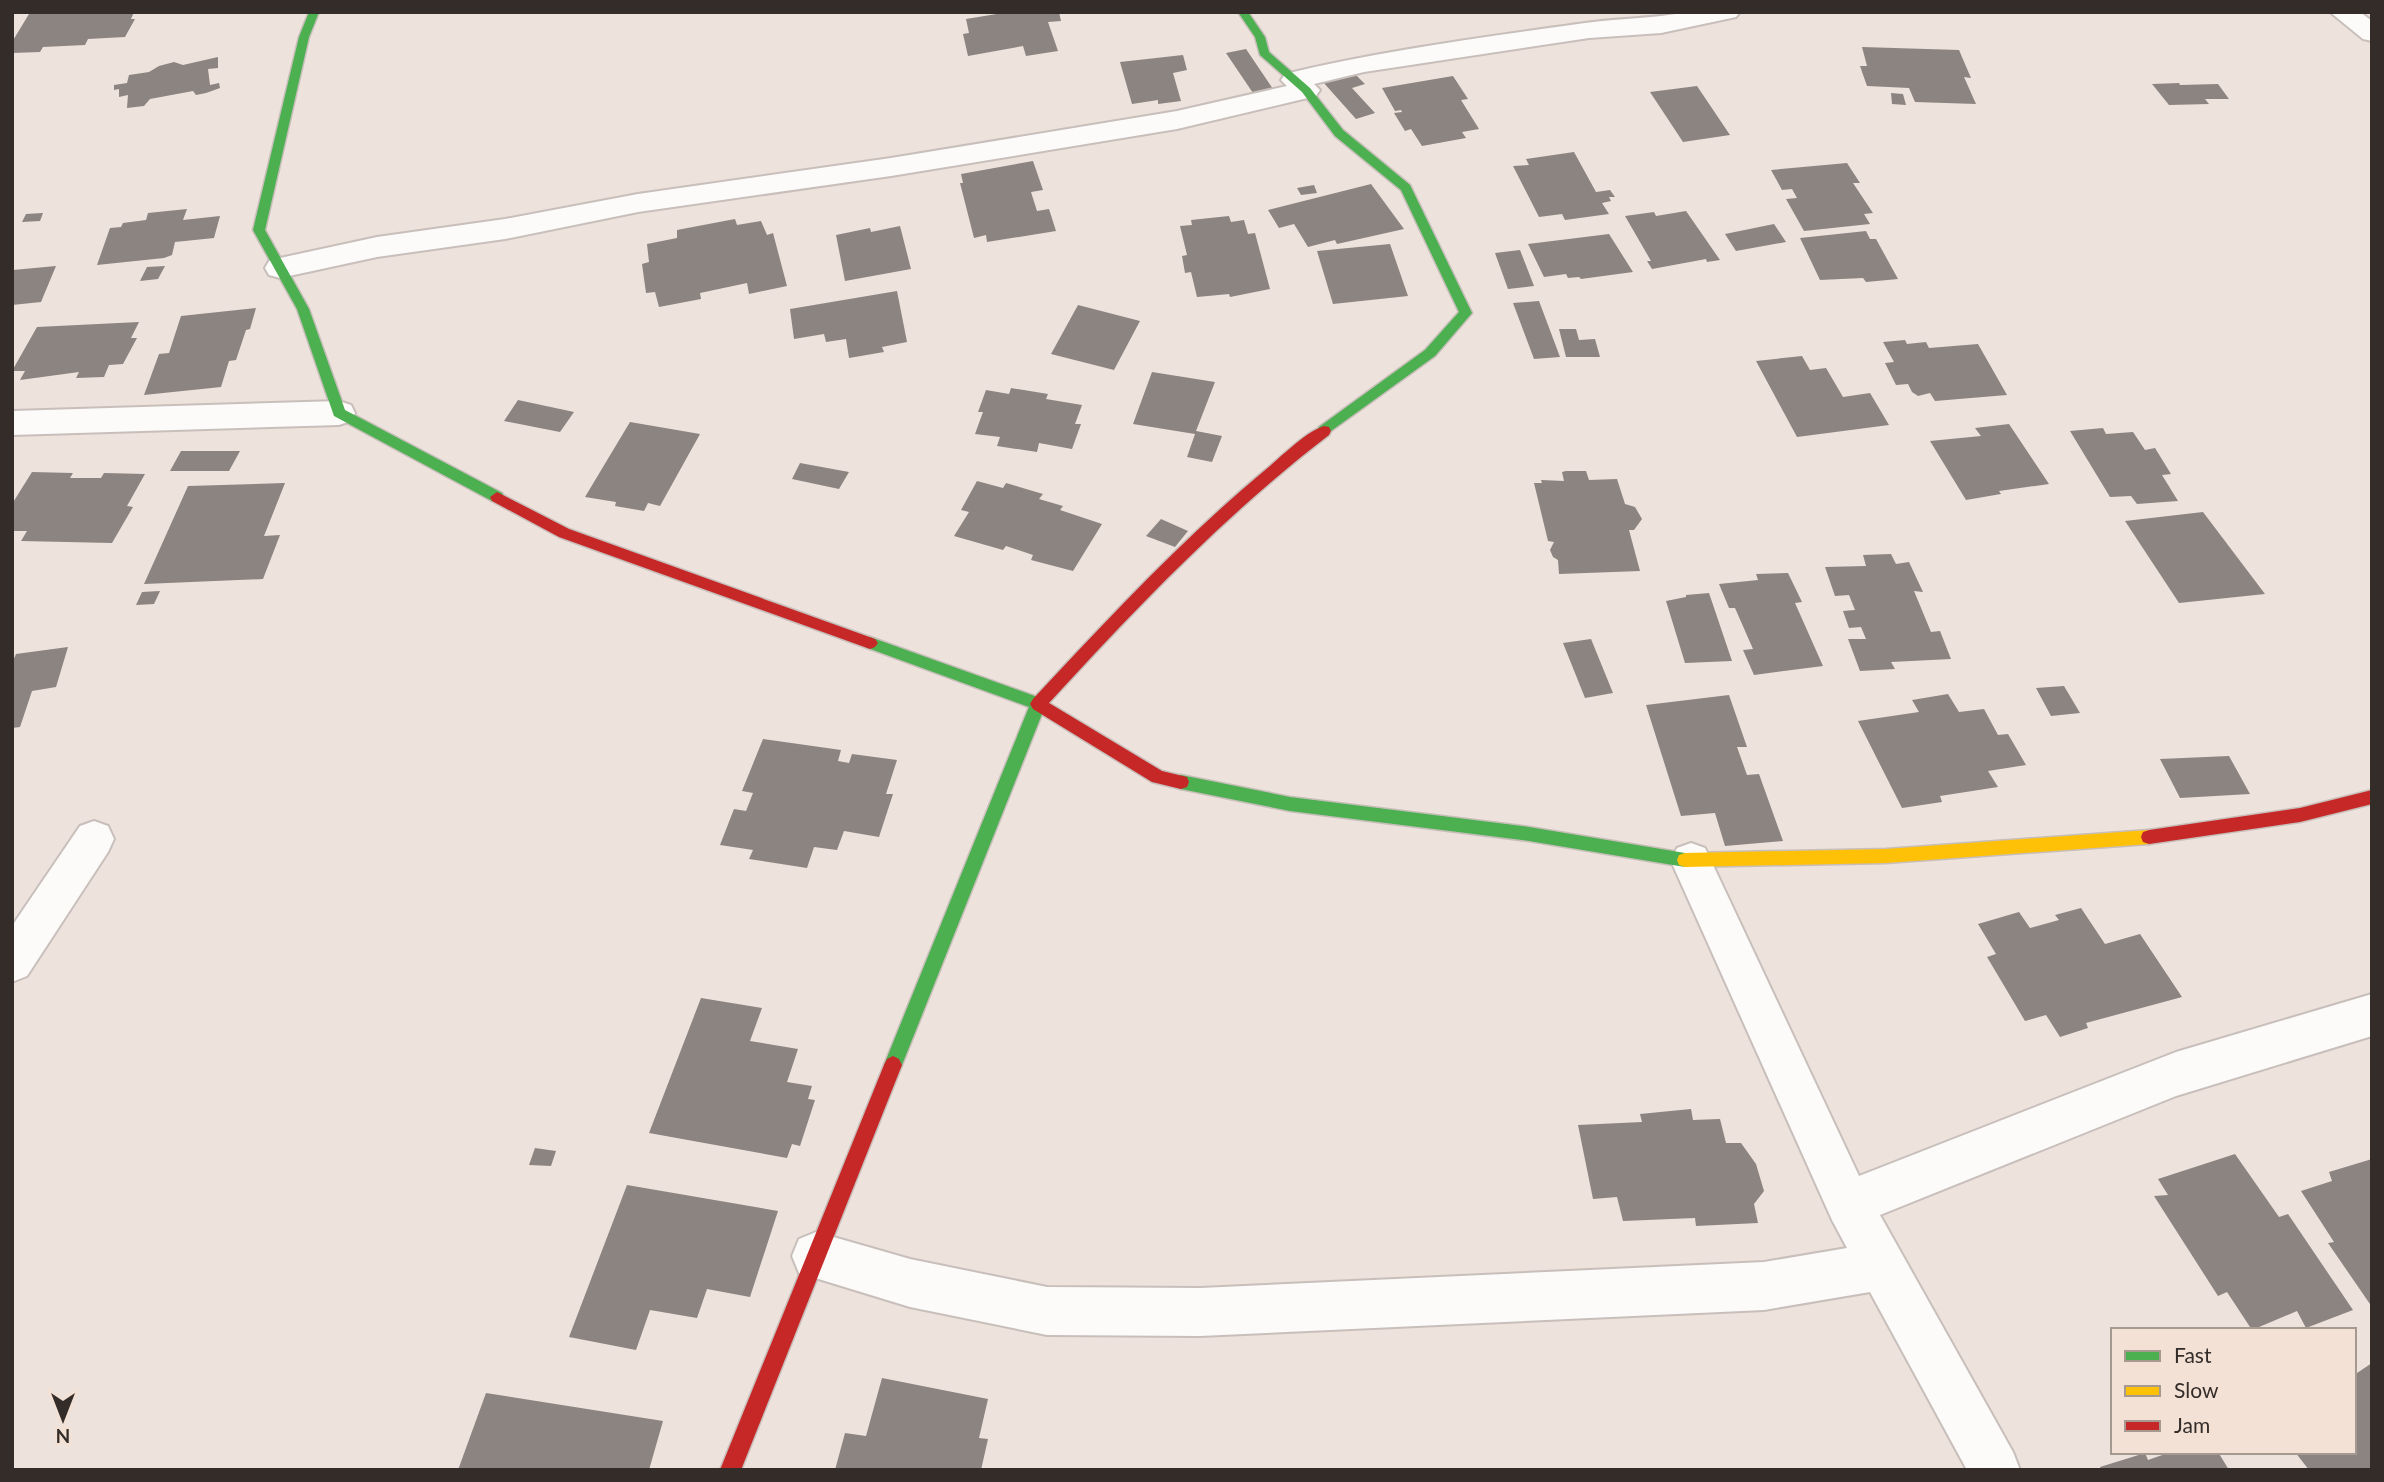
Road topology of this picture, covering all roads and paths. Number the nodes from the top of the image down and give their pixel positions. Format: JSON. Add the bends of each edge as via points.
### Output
{"nodes":[{"id":1,"x":314,"y":12,"type":"edge"},
{"id":2,"x":1243,"y":12,"type":"edge"},
{"id":3,"x":1727,"y":12,"type":"edge"},
{"id":4,"x":2343,"y":12,"type":"edge"},
{"id":5,"x":2372,"y":33,"type":"edge"},
{"id":6,"x":1300,"y":85,"type":"junction"},
{"id":7,"x":280,"y":268,"type":"junction"},
{"id":8,"x":340,"y":413,"type":"junction"},
{"id":9,"x":12,"y":423,"type":"edge"},
{"id":10,"x":1038,"y":704,"type":"junction"},
{"id":11,"x":2372,"y":797,"type":"edge"},
{"id":12,"x":94,"y":839,"type":"dead end"},
{"id":13,"x":1691,"y":861,"type":"junction"},
{"id":14,"x":12,"y":962,"type":"edge"},
{"id":15,"x":2372,"y":1015,"type":"edge"},
{"id":16,"x":1848,"y":1204,"type":"junction"},
{"id":17,"x":816,"y":1256,"type":"junction"},
{"id":18,"x":1882,"y":1266,"type":"junction"},
{"id":19,"x":730,"y":1470,"type":"edge"},
{"id":20,"x":1995,"y":1470,"type":"edge"}],
"edges":[{"from":1,"to":7,"type":"street","via":[[304,37],[259,230]]},
{"from":2,"to":6,"type":"street","via":[[1260,37],[1264,53]]},
{"from":3,"to":6,"type":"street","via":[[1661,25],[1589,30],[1364,64]]},
{"from":4,"to":5,"type":"street"},
{"from":6,"to":7,"type":"street","via":[[1177,120],[638,203]]},
{"from":6,"to":10,"type":"street","via":[[1339,133],[1406,188],[1466,313],[1430,353],[1288,457],[1159,574]]},
{"from":7,"to":8,"type":"street","via":[[303,309]]},
{"from":8,"to":9,"type":"street"},
{"from":8,"to":10,"type":"street","via":[[565,533]]},
{"from":10,"to":13,"type":"street","via":[[1158,777],[1290,804],[1529,834]]},
{"from":10,"to":17,"type":"street"},
{"from":11,"to":13,"type":"street","via":[[2300,815],[2122,841],[1886,856]]},
{"from":12,"to":14,"type":"street"},
{"from":13,"to":16,"type":"street"},
{"from":15,"to":16,"type":"street","via":[[2176,1074]]},
{"from":16,"to":18,"type":"street"},
{"from":17,"to":18,"type":"street","via":[[910,1283],[1047,1311],[1200,1312],[1764,1286]]},
{"from":17,"to":19,"type":"street"},
{"from":18,"to":20,"type":"street"}]}
